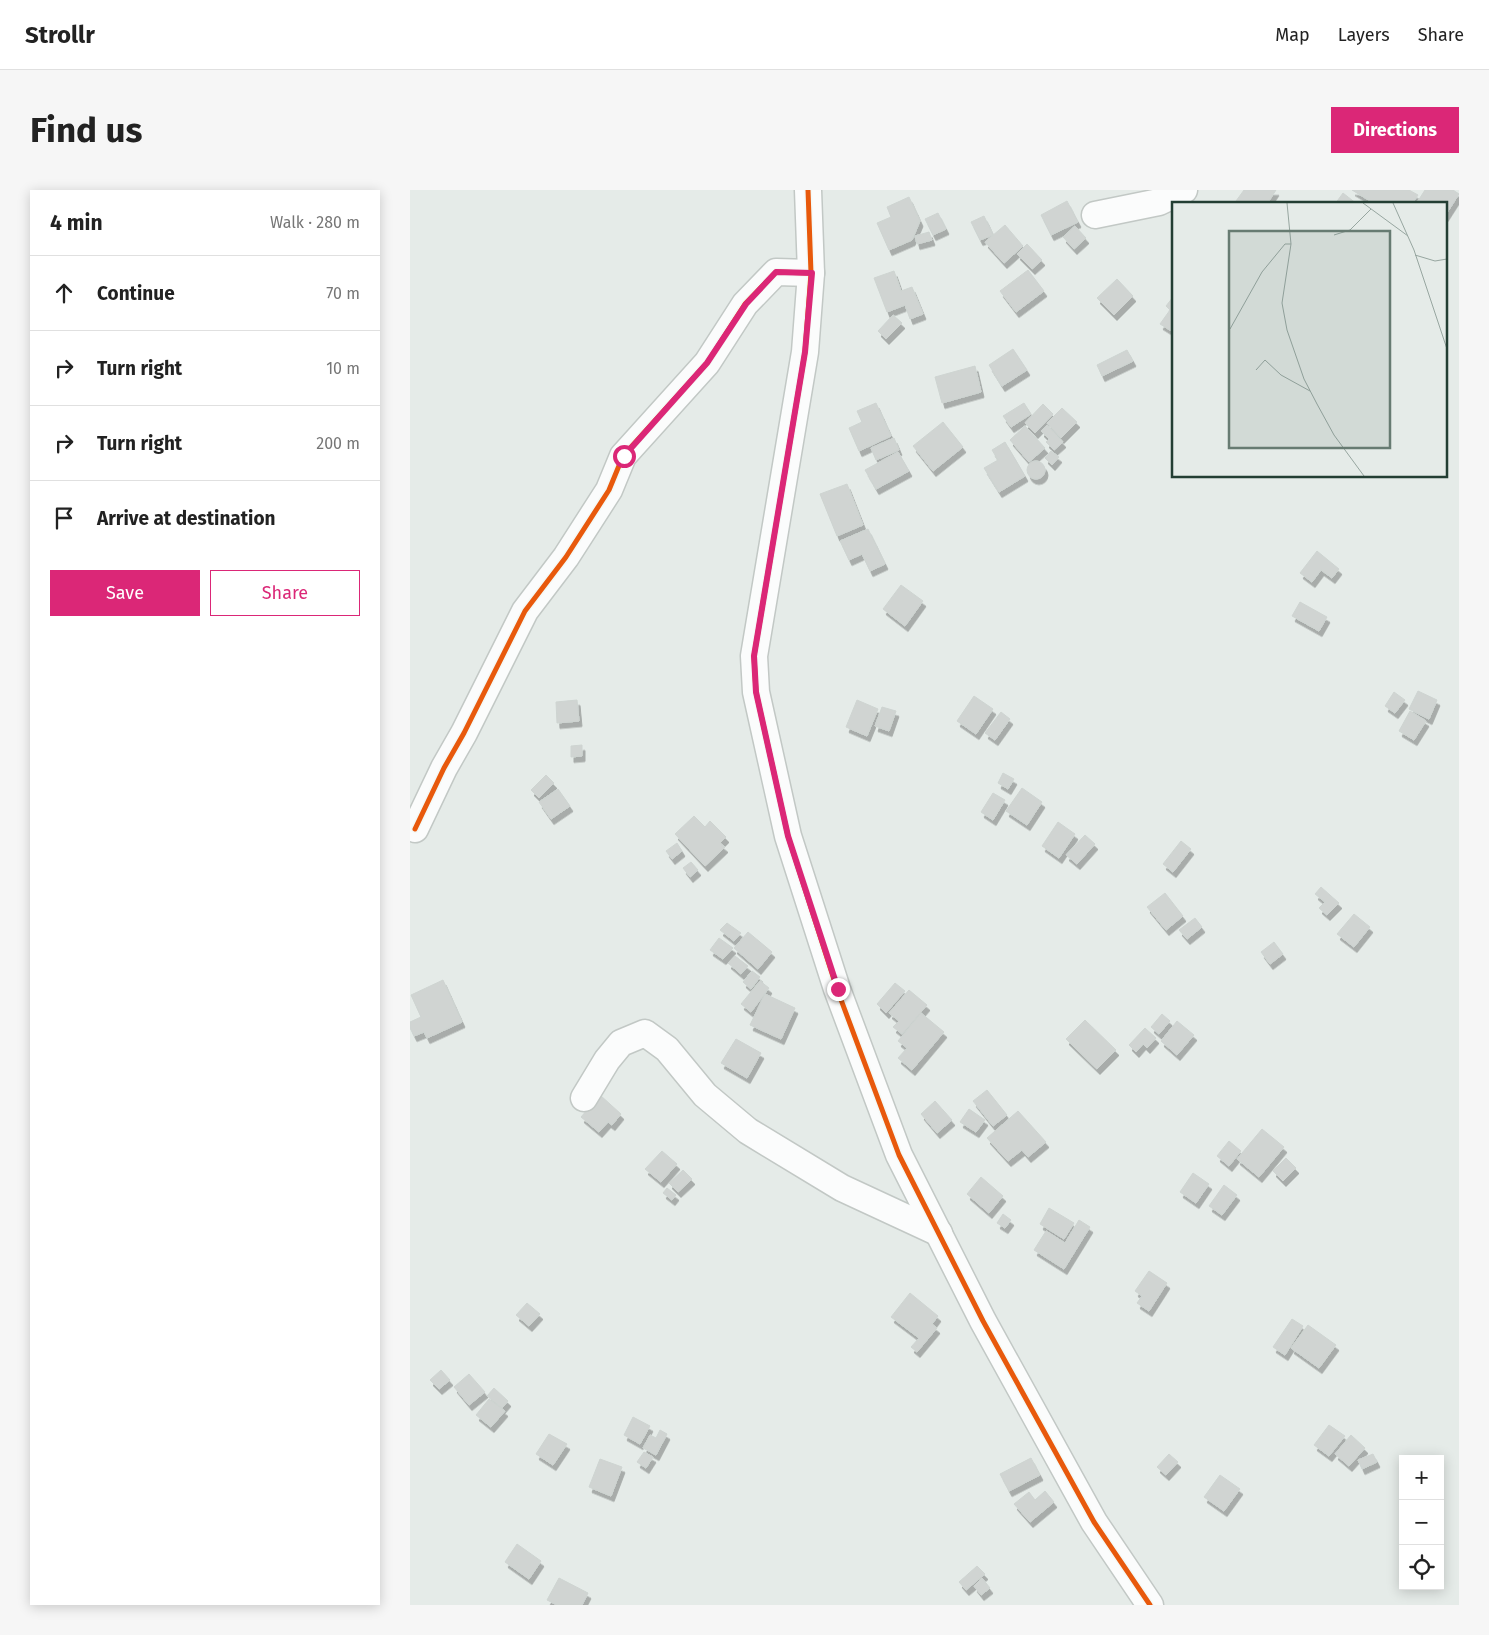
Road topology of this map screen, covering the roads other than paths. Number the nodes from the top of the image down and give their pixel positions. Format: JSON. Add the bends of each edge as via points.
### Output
{"nodes":[{"id":1,"x":808,"y":190,"type":"edge"},
{"id":2,"x":1184,"y":190,"type":"edge"},
{"id":3,"x":1095,"y":215,"type":"dead end"},
{"id":4,"x":812,"y":273,"type":"junction"},
{"id":5,"x":415,"y":829,"type":"dead end"},
{"id":6,"x":584,"y":1098,"type":"dead end"},
{"id":7,"x":939,"y":1233,"type":"junction"},
{"id":8,"x":1150,"y":1605,"type":"edge"}],
"edges":[{"from":1,"to":4,"type":"street"},
{"from":2,"to":3,"type":"street","via":[[1159,202]]},
{"from":4,"to":5,"type":"street","via":[[776,272],[746,304],[707,363],[624,456],[609,490],[566,557],[525,611]]},
{"from":4,"to":7,"type":"street","via":[[805,352],[754,656],[756,692],[788,836],[838,989],[899,1155]]},
{"from":6,"to":7,"type":"street","via":[[607,1060],[622,1043],[645,1033],[668,1049],[705,1095],[748,1131],[842,1188]]},
{"from":7,"to":8,"type":"street","via":[[1094,1522]]}]}
